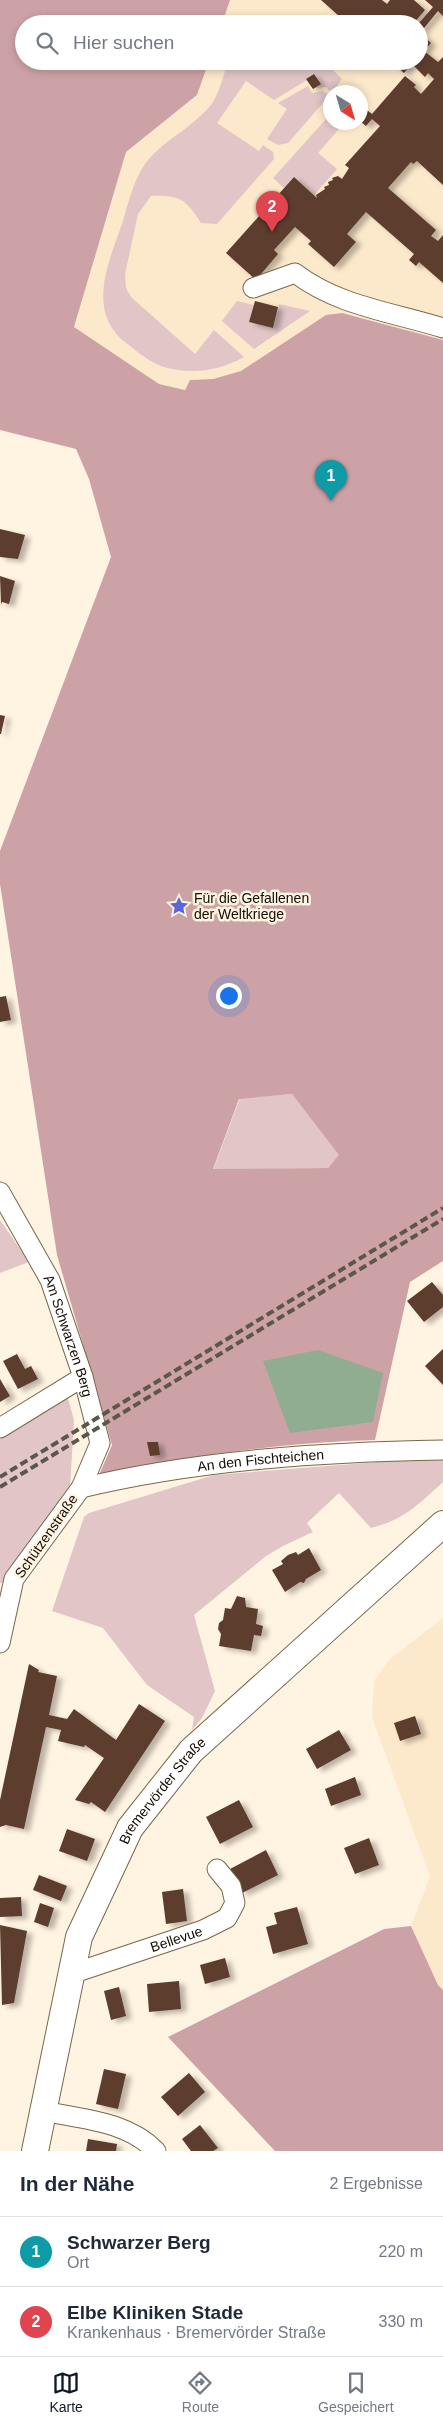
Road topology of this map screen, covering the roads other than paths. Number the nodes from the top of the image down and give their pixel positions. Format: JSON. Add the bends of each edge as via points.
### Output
{"nodes":[{"id":1,"x":253,"y":288,"type":"dead end"},
{"id":2,"x":443,"y":328,"type":"edge"},
{"id":3,"x":0,"y":1192,"type":"edge"},
{"id":4,"x":83,"y":1377,"type":"junction"},
{"id":5,"x":0,"y":1428,"type":"edge"},
{"id":6,"x":443,"y":1450,"type":"edge"},
{"id":7,"x":81,"y":1488,"type":"junction"},
{"id":8,"x":443,"y":1524,"type":"edge"},
{"id":9,"x":0,"y":1643,"type":"edge"},
{"id":10,"x":217,"y":1869,"type":"dead end"},
{"id":11,"x":71,"y":1974,"type":"junction"},
{"id":12,"x":43,"y":2111,"type":"junction"},
{"id":13,"x":35,"y":2151,"type":"edge"},
{"id":14,"x":156,"y":2151,"type":"edge"}],
"edges":[{"from":1,"to":2,"type":"street","via":[[295,273],[343,301]]},
{"from":3,"to":4,"type":"street","name":"Am Schwarzen Berg","via":[[50,1280]]},
{"from":4,"to":5,"type":"street"},
{"from":4,"to":7,"type":"street","name":"Am Schwarzen Berg","via":[[100,1443]]},
{"from":6,"to":7,"type":"street","name":"An den Fischteichen","via":[[344,1452],[139,1474]]},
{"from":7,"to":9,"type":"street","name":"Schützenstraße","via":[[14,1579]]},
{"from":8,"to":11,"type":"main road","name":"Bremervörder Straße","via":[[191,1751],[130,1828],[79,1937]]},
{"from":10,"to":11,"type":"street","name":"Bellevue","via":[[232,1886],[235,1903],[227,1918],[203,1930]]},
{"from":11,"to":12,"type":"main road","name":"Bremervörder Straße"},
{"from":12,"to":13,"type":"main road","name":"Bremervörder Straße"},
{"from":12,"to":14,"type":"street","via":[[115,2125],[147,2142]]}]}
